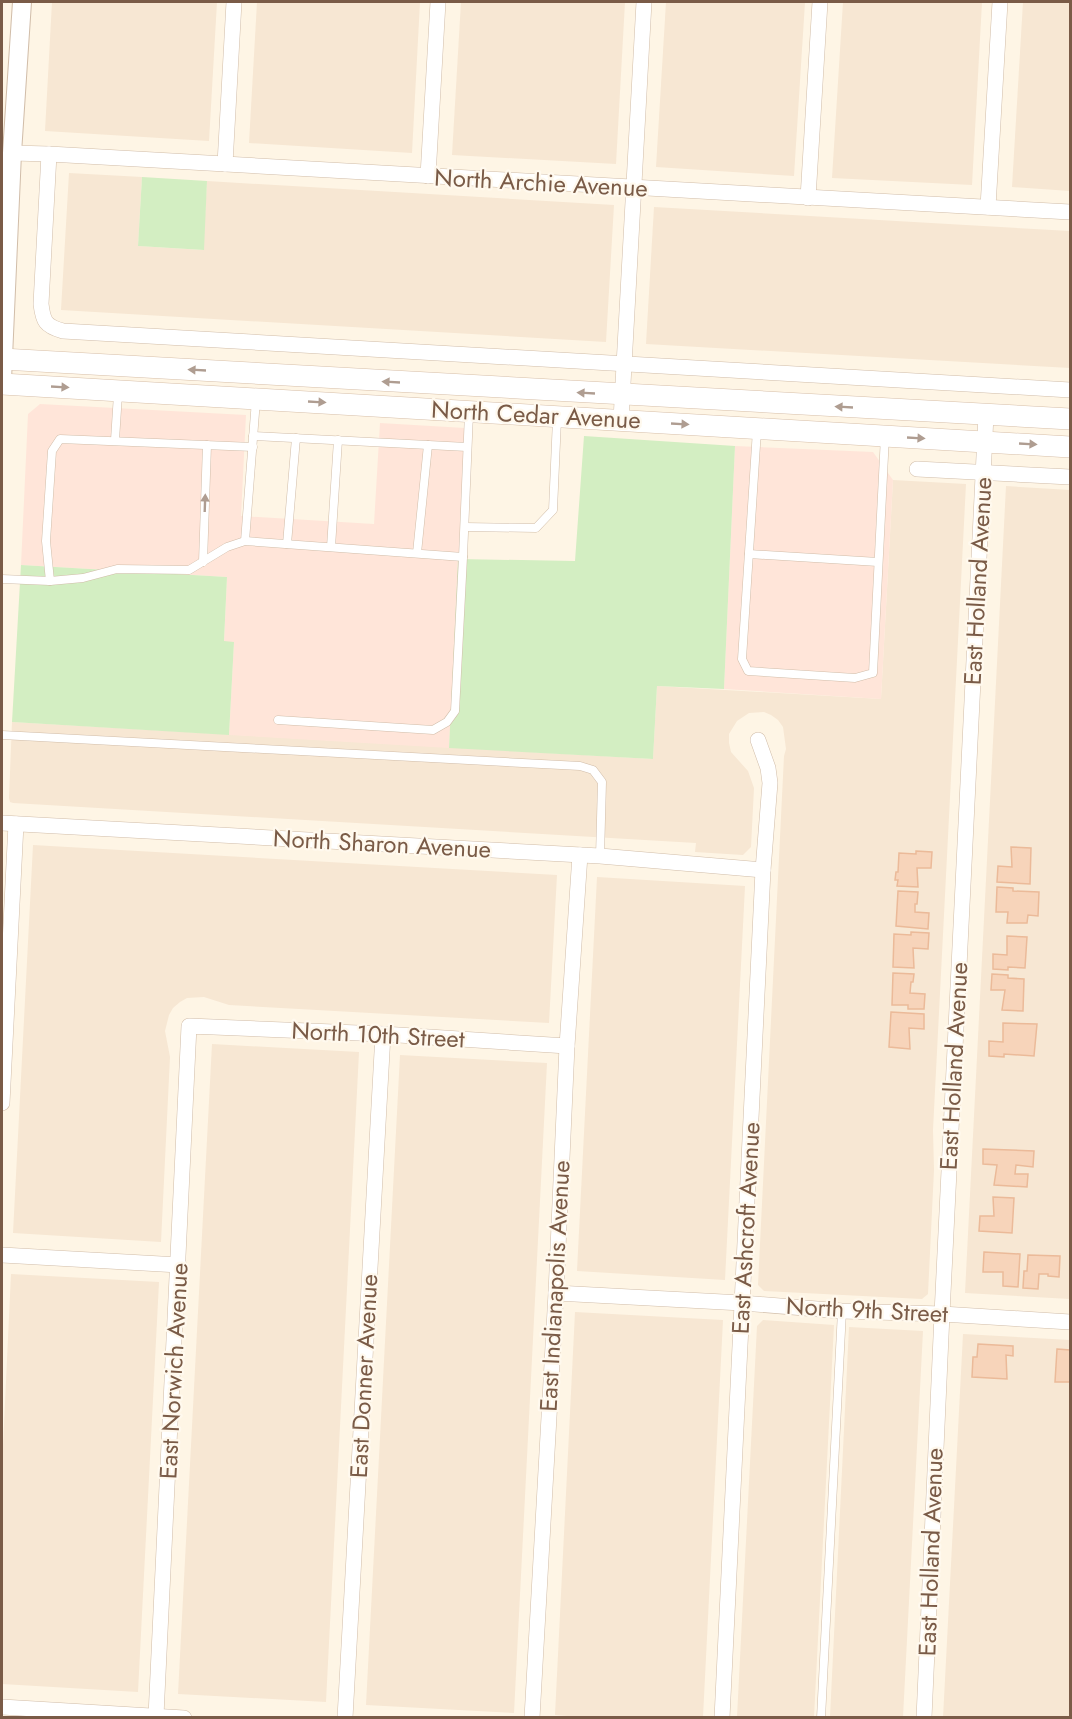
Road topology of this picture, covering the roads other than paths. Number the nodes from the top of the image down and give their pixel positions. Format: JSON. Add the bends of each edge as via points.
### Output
{"nodes":[{"id":1,"x":22,"y":2,"type":"edge"},
{"id":2,"x":234,"y":2,"type":"edge"},
{"id":3,"x":438,"y":2,"type":"edge"},
{"id":4,"x":644,"y":2,"type":"edge"},
{"id":5,"x":820,"y":2,"type":"edge"},
{"id":6,"x":1000,"y":2,"type":"edge"},
{"id":7,"x":7,"y":153,"type":"edge"},
{"id":8,"x":49,"y":154,"type":"junction"},
{"id":9,"x":225,"y":164,"type":"junction"},
{"id":10,"x":428,"y":176,"type":"junction"},
{"id":11,"x":6,"y":183,"type":"edge"},
{"id":12,"x":634,"y":188,"type":"junction"},
{"id":13,"x":808,"y":198,"type":"junction"},
{"id":14,"x":988,"y":207,"type":"junction"},
{"id":15,"x":1071,"y":212,"type":"edge"},
{"id":16,"x":624,"y":364,"type":"junction"},
{"id":17,"x":2,"y":371,"type":"edge"},
{"id":18,"x":344,"y":379,"type":"junction"},
{"id":19,"x":1071,"y":390,"type":"edge"},
{"id":20,"x":118,"y":391,"type":"junction"},
{"id":21,"x":623,"y":395,"type":"junction"},
{"id":22,"x":256,"y":399,"type":"junction"},
{"id":23,"x":469,"y":411,"type":"junction"},
{"id":24,"x":986,"y":415,"type":"junction"},
{"id":25,"x":557,"y":417,"type":"junction"},
{"id":26,"x":621,"y":420,"type":"junction"},
{"id":27,"x":1071,"y":420,"type":"edge"},
{"id":28,"x":757,"y":428,"type":"junction"},
{"id":29,"x":253,"y":436,"type":"junction"},
{"id":30,"x":885,"y":436,"type":"junction"},
{"id":31,"x":296,"y":438,"type":"junction"},
{"id":32,"x":115,"y":440,"type":"junction"},
{"id":33,"x":338,"y":440,"type":"junction"},
{"id":34,"x":986,"y":442,"type":"junction"},
{"id":35,"x":207,"y":445,"type":"junction"},
{"id":36,"x":428,"y":445,"type":"junction"},
{"id":37,"x":253,"y":447,"type":"junction"},
{"id":38,"x":468,"y":447,"type":"junction"},
{"id":39,"x":1071,"y":447,"type":"edge"},
{"id":40,"x":917,"y":469,"type":"dead end"},
{"id":41,"x":984,"y":472,"type":"junction"},
{"id":42,"x":1071,"y":477,"type":"edge"},
{"id":43,"x":465,"y":527,"type":"junction"},
{"id":44,"x":245,"y":541,"type":"junction"},
{"id":45,"x":287,"y":544,"type":"junction"},
{"id":46,"x":331,"y":547,"type":"junction"},
{"id":47,"x":417,"y":553,"type":"junction"},
{"id":48,"x":749,"y":554,"type":"junction"},
{"id":49,"x":464,"y":557,"type":"junction"},
{"id":50,"x":203,"y":562,"type":"junction"},
{"id":51,"x":878,"y":562,"type":"junction"},
{"id":52,"x":2,"y":579,"type":"edge"},
{"id":53,"x":50,"y":581,"type":"junction"},
{"id":54,"x":278,"y":720,"type":"dead end"},
{"id":55,"x":2,"y":735,"type":"edge"},
{"id":56,"x":758,"y":740,"type":"dead end"},
{"id":57,"x":9,"y":823,"type":"edge"},
{"id":58,"x":580,"y":855,"type":"junction"},
{"id":59,"x":600,"y":856,"type":"junction"},
{"id":60,"x":763,"y":870,"type":"junction"},
{"id":61,"x":189,"y":1026,"type":"joint"},
{"id":62,"x":383,"y":1034,"type":"junction"},
{"id":63,"x":567,"y":1047,"type":"junction"},
{"id":64,"x":2,"y":1103,"type":"edge"},
{"id":65,"x":2,"y":1255,"type":"edge"},
{"id":66,"x":179,"y":1265,"type":"junction"},
{"id":67,"x":556,"y":1293,"type":"junction"},
{"id":68,"x":742,"y":1303,"type":"junction"},
{"id":69,"x":842,"y":1311,"type":"junction"},
{"id":70,"x":942,"y":1314,"type":"junction"},
{"id":71,"x":1071,"y":1322,"type":"edge"},
{"id":72,"x":2,"y":1707,"type":"edge"},
{"id":73,"x":156,"y":1717,"type":"edge"},
{"id":74,"x":184,"y":1718,"type":"edge"},
{"id":75,"x":345,"y":1718,"type":"edge"},
{"id":76,"x":532,"y":1718,"type":"edge"},
{"id":77,"x":722,"y":1718,"type":"edge"},
{"id":78,"x":821,"y":1718,"type":"edge"},
{"id":79,"x":924,"y":1718,"type":"edge"}],
"edges":[{"from":1,"to":7,"type":"street"},
{"from":2,"to":9,"type":"street"},
{"from":3,"to":10,"type":"street"},
{"from":4,"to":12,"type":"street"},
{"from":5,"to":13,"type":"street"},
{"from":6,"to":14,"type":"street"},
{"from":7,"to":8,"type":"street","name":"North Archie Avenue"},
{"from":7,"to":11,"type":"street"},
{"from":8,"to":9,"type":"street","name":"North Archie Avenue"},
{"from":8,"to":16,"type":"street","via":[[41,304],[43,318],[50,327],[63,331]]},
{"from":9,"to":10,"type":"street","name":"North Archie Avenue"},
{"from":10,"to":12,"type":"street","name":"North Archie Avenue"},
{"from":11,"to":17,"type":"street"},
{"from":12,"to":13,"type":"street","name":"North Archie Avenue"},
{"from":12,"to":16,"type":"street"},
{"from":13,"to":14,"type":"street","name":"North Archie Avenue"},
{"from":14,"to":15,"type":"street","name":"North Archie Avenue"},
{"from":16,"to":19,"type":"street"},
{"from":16,"to":21,"type":"street"},
{"from":18,"to":17,"type":"main road","name":"North Cedar Avenue","one_way":true},
{"from":17,"to":20,"type":"main road","name":"North Cedar Avenue","one_way":true},
{"from":21,"to":18,"type":"main road","name":"North Cedar Avenue","one_way":true},
{"from":18,"to":22,"type":"main road","via":[[327,385],[269,386],[262,388]]},
{"from":20,"to":22,"type":"main road","name":"North Cedar Avenue"},
{"from":20,"to":32,"type":"lane"},
{"from":24,"to":21,"type":"main road","name":"North Cedar Avenue","one_way":true},
{"from":21,"to":26,"type":"street"},
{"from":22,"to":23,"type":"main road","name":"North Cedar Avenue","one_way":true},
{"from":22,"to":29,"type":"lane"},
{"from":23,"to":25,"type":"main road","name":"North Cedar Avenue"},
{"from":23,"to":38,"type":"lane"},
{"from":24,"to":27,"type":"main road","name":"North Cedar Avenue"},
{"from":24,"to":34,"type":"street","name":"East Holland Avenue"},
{"from":25,"to":26,"type":"main road","name":"North Cedar Avenue"},
{"from":25,"to":43,"type":"lane","via":[[553,510],[536,528]]},
{"from":26,"to":28,"type":"main road","name":"North Cedar Avenue","one_way":true},
{"from":28,"to":30,"type":"main road","name":"North Cedar Avenue"},
{"from":28,"to":48,"type":"lane"},
{"from":29,"to":31,"type":"lane"},
{"from":29,"to":37,"type":"lane"},
{"from":30,"to":34,"type":"main road","name":"North Cedar Avenue","one_way":true},
{"from":30,"to":51,"type":"lane"},
{"from":31,"to":33,"type":"lane"},
{"from":31,"to":45,"type":"lane"},
{"from":32,"to":35,"type":"lane"},
{"from":32,"to":53,"type":"lane","via":[[60,439],[52,451],[46,541]]},
{"from":33,"to":36,"type":"lane"},
{"from":33,"to":46,"type":"lane"},
{"from":34,"to":39,"type":"main road","name":"North Cedar Avenue","one_way":true},
{"from":34,"to":41,"type":"street","name":"East Holland Avenue"},
{"from":35,"to":37,"type":"lane"},
{"from":50,"to":35,"type":"lane","one_way":true},
{"from":36,"to":38,"type":"lane"},
{"from":36,"to":47,"type":"lane"},
{"from":37,"to":44,"type":"lane"},
{"from":38,"to":43,"type":"lane"},
{"from":40,"to":41,"type":"street"},
{"from":41,"to":42,"type":"street"},
{"from":41,"to":70,"type":"street","name":"East Holland Avenue"},
{"from":43,"to":49,"type":"lane"},
{"from":44,"to":45,"type":"lane"},
{"from":44,"to":50,"type":"lane"},
{"from":45,"to":46,"type":"lane"},
{"from":46,"to":47,"type":"lane"},
{"from":47,"to":49,"type":"lane"},
{"from":48,"to":51,"type":"lane"},
{"from":48,"to":51,"type":"lane","via":[[742,659],[748,671],[855,678],[873,673]]},
{"from":49,"to":54,"type":"lane","via":[[455,711],[447,722],[433,730]]},
{"from":50,"to":53,"type":"lane","via":[[189,570],[117,569]]},
{"from":52,"to":53,"type":"lane"},
{"from":55,"to":59,"type":"lane","via":[[580,766],[592,770],[602,782]]},
{"from":56,"to":60,"type":"street","name":"East Ashcroft Avenue","via":[[770,783]]},
{"from":57,"to":58,"type":"street","name":"North Sharon Avenue"},
{"from":57,"to":64,"type":"street"},
{"from":58,"to":59,"type":"street","name":"North Sharon Avenue"},
{"from":58,"to":63,"type":"street","name":"East Indianapolis Avenue"},
{"from":59,"to":60,"type":"street","name":"North Sharon Avenue"},
{"from":60,"to":68,"type":"street","name":"East Ashcroft Avenue"},
{"from":61,"to":62,"type":"street","name":"North 10th Street"},
{"from":61,"to":66,"type":"street","name":"East Norwich Avenue"},
{"from":62,"to":63,"type":"street","name":"North 10th Street"},
{"from":62,"to":75,"type":"street","name":"East Donner Avenue"},
{"from":63,"to":67,"type":"street","name":"East Indianapolis Avenue"},
{"from":65,"to":66,"type":"street"},
{"from":66,"to":73,"type":"street","name":"East Norwich Avenue"},
{"from":67,"to":68,"type":"street","name":"North 9th Street"},
{"from":67,"to":76,"type":"street","name":"East Indianapolis Avenue"},
{"from":68,"to":69,"type":"street","name":"North 9th Street"},
{"from":68,"to":77,"type":"street","name":"East Ashcroft Avenue"},
{"from":69,"to":70,"type":"street","name":"North 9th Street"},
{"from":69,"to":78,"type":"lane"},
{"from":70,"to":71,"type":"street","name":"North 9th Street"},
{"from":70,"to":79,"type":"street","name":"East Holland Avenue"},
{"from":72,"to":73,"type":"street"},
{"from":73,"to":74,"type":"street"}]}
